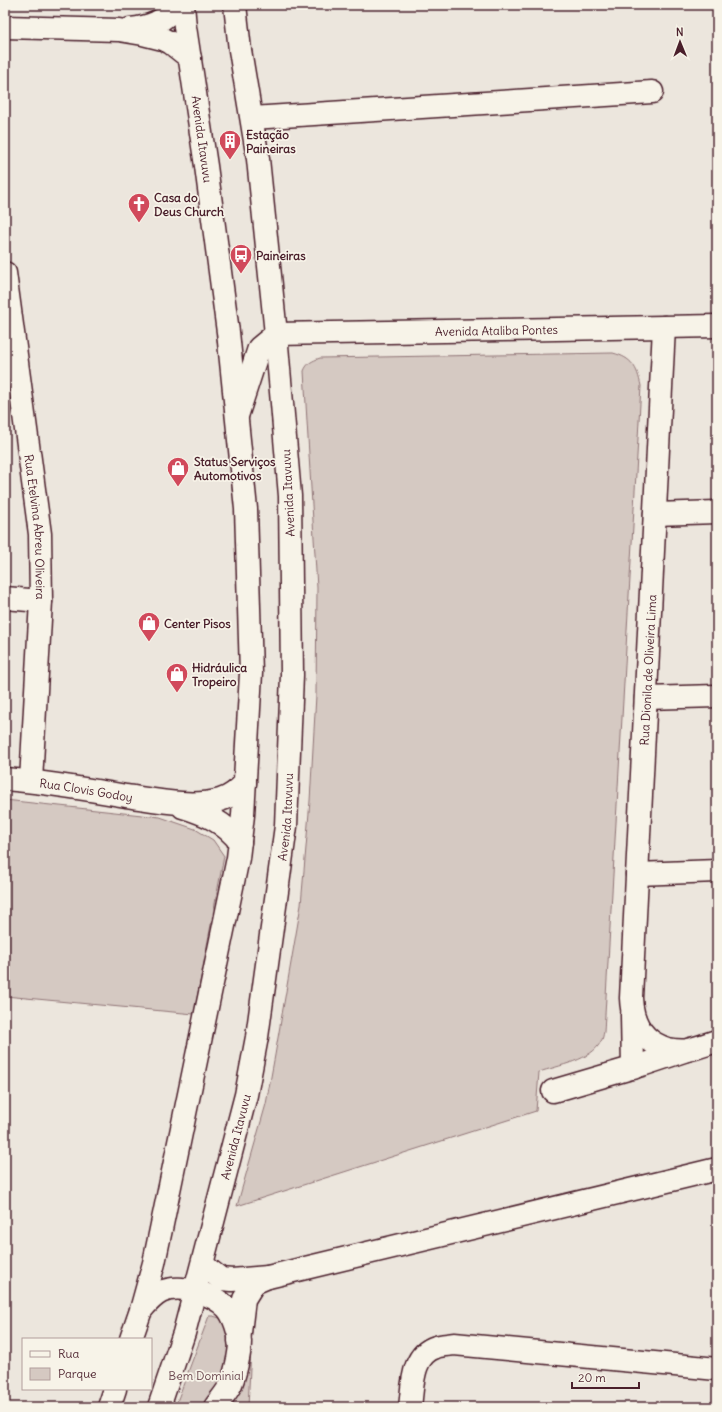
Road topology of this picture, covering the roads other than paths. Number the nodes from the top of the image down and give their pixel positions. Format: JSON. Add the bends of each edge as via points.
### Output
{"nodes":[{"id":1,"x":176,"y":5,"type":"edge"},
{"id":2,"x":183,"y":5,"type":"edge"},
{"id":3,"x":235,"y":5,"type":"edge"},
{"id":4,"x":5,"y":26,"type":"edge"},
{"id":5,"x":119,"y":30,"type":"junction"},
{"id":6,"x":190,"y":58,"type":"junction"},
{"id":7,"x":652,"y":92,"type":"dead end"},
{"id":8,"x":252,"y":118,"type":"junction"},
{"id":9,"x":5,"y":273,"type":"edge"},
{"id":10,"x":717,"y":326,"type":"edge"},
{"id":11,"x":664,"y":327,"type":"junction"},
{"id":12,"x":276,"y":334,"type":"junction"},
{"id":13,"x":14,"y":414,"type":"edge"},
{"id":14,"x":236,"y":416,"type":"junction"},
{"id":15,"x":717,"y":512,"type":"edge"},
{"id":16,"x":655,"y":514,"type":"junction"},
{"id":17,"x":5,"y":598,"type":"edge"},
{"id":18,"x":41,"y":601,"type":"junction"},
{"id":19,"x":717,"y":696,"type":"edge"},
{"id":20,"x":646,"y":698,"type":"junction"},
{"id":21,"x":5,"y":779,"type":"edge"},
{"id":22,"x":31,"y":781,"type":"junction"},
{"id":23,"x":245,"y":783,"type":"junction"},
{"id":24,"x":168,"y":802,"type":"junction"},
{"id":25,"x":240,"y":842,"type":"junction"},
{"id":26,"x":717,"y":871,"type":"edge"},
{"id":27,"x":637,"y":874,"type":"junction"},
{"id":28,"x":632,"y":1012,"type":"junction"},
{"id":29,"x":717,"y":1041,"type":"edge"},
{"id":30,"x":688,"y":1050,"type":"junction"},
{"id":31,"x":633,"y":1068,"type":"junction"},
{"id":32,"x":553,"y":1091,"type":"dead end"},
{"id":33,"x":717,"y":1169,"type":"edge"},
{"id":34,"x":203,"y":1265,"type":"junction"},
{"id":35,"x":268,"y":1278,"type":"junction"},
{"id":36,"x":195,"y":1291,"type":"junction"},
{"id":37,"x":141,"y":1310,"type":"junction"},
{"id":38,"x":131,"y":1338,"type":"edge"},
{"id":39,"x":239,"y":1341,"type":"junction"},
{"id":40,"x":717,"y":1369,"type":"edge"},
{"id":41,"x":115,"y":1390,"type":"edge"},
{"id":42,"x":109,"y":1407,"type":"edge"},
{"id":43,"x":159,"y":1407,"type":"edge"},
{"id":44,"x":215,"y":1407,"type":"edge"},
{"id":45,"x":410,"y":1407,"type":"edge"}],
"edges":[{"from":1,"to":5,"type":"street","via":[[162,21],[145,27]]},
{"from":2,"to":6,"type":"street","name":"Avenida Itavuvu"},
{"from":3,"to":8,"type":"street","name":"Avenida Itavuvu"},
{"from":4,"to":5,"type":"street"},
{"from":5,"to":6,"type":"street","via":[[163,39]]},
{"from":6,"to":14,"type":"street","name":"Avenida Itavuvu","via":[[228,332]]},
{"from":7,"to":8,"type":"street"},
{"from":8,"to":12,"type":"street","name":"Avenida Itavuvu"},
{"from":9,"to":13,"type":"street","name":"Rua Etelvina Abreu Oliveira"},
{"from":10,"to":11,"type":"street","name":"Avenida Ataliba Pontes"},
{"from":11,"to":12,"type":"street","name":"Avenida Ataliba Pontes"},
{"from":11,"to":16,"type":"street","name":"Rua Dionila de Oliveira Lima"},
{"from":12,"to":14,"type":"street","name":"Avenida Itavuvu","via":[[259,348]]},
{"from":12,"to":34,"type":"street","name":"Avenida Itavuvu","via":[[290,496],[292,675],[286,826],[246,1095]]},
{"from":13,"to":18,"type":"street","name":"Rua Etelvina Abreu Oliveira","via":[[40,534]]},
{"from":14,"to":23,"type":"street","name":"Avenida Itavuvu","via":[[246,509],[251,673]]},
{"from":15,"to":16,"type":"street"},
{"from":16,"to":20,"type":"street","name":"Rua Dionila de Oliveira Lima"},
{"from":17,"to":18,"type":"street"},
{"from":18,"to":22,"type":"street","name":"Rua Etelvina Abreu Oliveira"},
{"from":19,"to":20,"type":"street"},
{"from":20,"to":27,"type":"street","name":"Rua Dionila de Oliveira Lima"},
{"from":21,"to":22,"type":"street","name":"Rua Clovis Godoy"},
{"from":22,"to":24,"type":"street","name":"Rua Clovis Godoy"},
{"from":23,"to":24,"type":"street","name":"Rua Clovis Godoy","via":[[235,793],[222,800],[206,803]]},
{"from":23,"to":25,"type":"street","name":"Avenida Itavuvu"},
{"from":24,"to":25,"type":"street","name":"Rua Clovis Godoy","via":[[198,811],[216,820],[231,831]]},
{"from":25,"to":37,"type":"street","name":"Avenida Itavuvu","via":[[185,1118],[154,1264]]},
{"from":26,"to":27,"type":"street"},
{"from":27,"to":28,"type":"street","name":"Rua Dionila de Oliveira Lima"},
{"from":28,"to":30,"type":"street","name":"Rua Dionila de Oliveira Lima","via":[[647,1039],[657,1046]]},
{"from":28,"to":31,"type":"street","name":"Rua Dionila de Oliveira Lima"},
{"from":29,"to":30,"type":"street"},
{"from":30,"to":31,"type":"street"},
{"from":31,"to":32,"type":"street"},
{"from":33,"to":35,"type":"street"},
{"from":34,"to":35,"type":"street","via":[[221,1279]]},
{"from":34,"to":36,"type":"street","name":"Avenida Itavuvu"},
{"from":35,"to":39,"type":"street","via":[[254,1283],[244,1299]]},
{"from":36,"to":37,"type":"street","name":"Avenida Itavuvu","via":[[174,1289],[162,1292]]},
{"from":36,"to":39,"type":"street","name":"Avenida Itavuvu","via":[[215,1298],[227,1309]]},
{"from":36,"to":43,"type":"street","name":"Avenida Itavuvu"},
{"from":37,"to":38,"type":"street","name":"Avenida Itavuvu"},
{"from":39,"to":44,"type":"street","name":"Avenida Itavuvu","via":[[237,1364],[230,1385]]},
{"from":40,"to":45,"type":"street","via":[[454,1344],[436,1347],[424,1354],[416,1367]]},
{"from":41,"to":42,"type":"street"}]}
